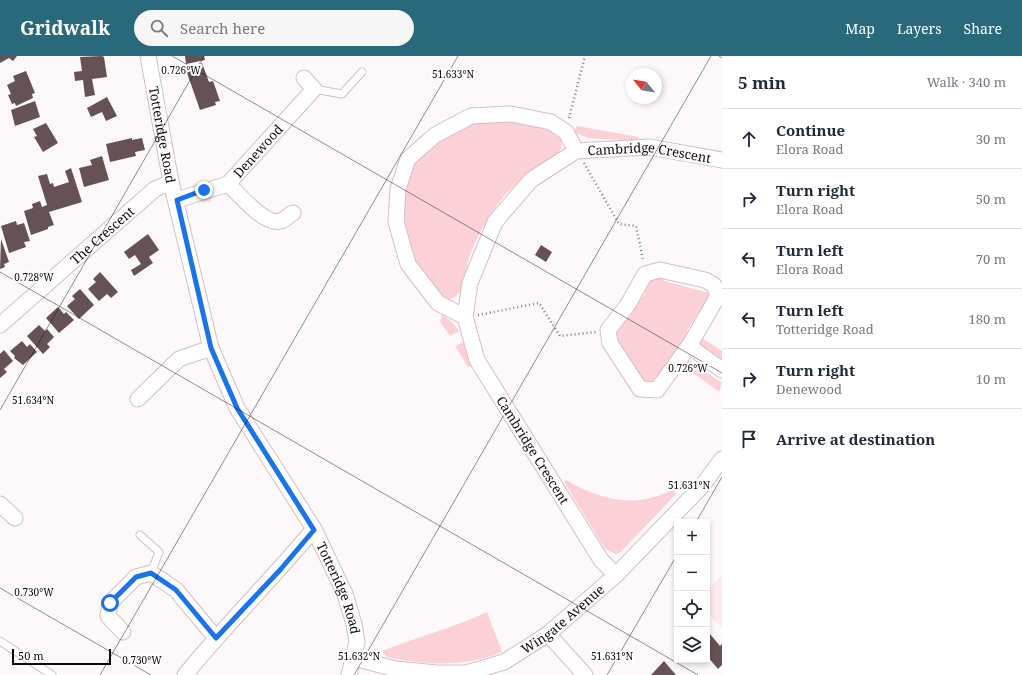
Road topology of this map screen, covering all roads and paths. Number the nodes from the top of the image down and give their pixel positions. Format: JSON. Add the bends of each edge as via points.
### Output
{"nodes":[{"id":1,"x":148,"y":56,"type":"edge"},
{"id":2,"x":585,"y":56,"type":"edge"},
{"id":3,"x":362,"y":72,"type":"dead end"},
{"id":4,"x":309,"y":83,"type":"joint"},
{"id":5,"x":566,"y":132,"type":"junction"},
{"id":6,"x":576,"y":151,"type":"junction"},
{"id":7,"x":722,"y":160,"type":"edge"},
{"id":8,"x":171,"y":182,"type":"junction"},
{"id":9,"x":228,"y":184,"type":"junction"},
{"id":10,"x":177,"y":200,"type":"junction"},
{"id":11,"x":293,"y":213,"type":"dead end"},
{"id":12,"x":646,"y":274,"type":"junction"},
{"id":13,"x":465,"y":317,"type":"junction"},
{"id":14,"x":0,"y":325,"type":"edge"},
{"id":15,"x":608,"y":330,"type":"junction"},
{"id":16,"x":689,"y":346,"type":"junction"},
{"id":17,"x":211,"y":348,"type":"junction"},
{"id":18,"x":722,"y":370,"type":"edge"},
{"id":19,"x":134,"y":400,"type":"dead end"},
{"id":20,"x":722,"y":459,"type":"edge"},
{"id":21,"x":0,"y":504,"type":"edge"},
{"id":22,"x":15,"y":518,"type":"dead end"},
{"id":23,"x":314,"y":530,"type":"junction"},
{"id":24,"x":140,"y":535,"type":"dead end"},
{"id":25,"x":151,"y":573,"type":"junction"},
{"id":26,"x":616,"y":575,"type":"junction"},
{"id":27,"x":123,"y":632,"type":"dead end"},
{"id":28,"x":548,"y":634,"type":"junction"},
{"id":29,"x":216,"y":638,"type":"junction"},
{"id":30,"x":0,"y":641,"type":"edge"},
{"id":31,"x":354,"y":658,"type":"junction"},
{"id":32,"x":466,"y":674,"type":"edge"},
{"id":33,"x":52,"y":675,"type":"edge"},
{"id":34,"x":185,"y":675,"type":"edge"},
{"id":35,"x":349,"y":675,"type":"edge"},
{"id":36,"x":585,"y":675,"type":"edge"}],
"edges":[{"from":1,"to":8,"type":"street","name":"Totteridge Road"},
{"from":2,"to":5,"type":"path"},
{"from":3,"to":4,"type":"lane","via":[[342,94]]},
{"from":4,"to":9,"type":"street","name":"Denewood"},
{"from":5,"to":6,"type":"street","name":"Cambridge Crescent"},
{"from":5,"to":13,"type":"street","via":[[551,122],[511,114],[471,116],[435,135],[408,159],[398,189],[396,222],[408,264],[438,303]]},
{"from":6,"to":7,"type":"street","name":"Cambridge Crescent","via":[[649,147]]},
{"from":6,"to":12,"type":"path","via":[[620,224],[636,226]]},
{"from":6,"to":13,"type":"street","name":"Cambridge Crescent","via":[[531,180],[495,222],[470,283]]},
{"from":8,"to":10,"type":"street","name":"Totteridge Road"},
{"from":8,"to":14,"type":"street","name":"The Crescent","via":[[155,189]]},
{"from":9,"to":10,"type":"street","name":"Denewood"},
{"from":9,"to":11,"type":"street","via":[[264,218],[272,222],[280,221]]},
{"from":10,"to":17,"type":"street","name":"Totteridge Road"},
{"from":12,"to":15,"type":"street","via":[[627,306]]},
{"from":12,"to":16,"type":"street","via":[[660,270],[705,280],[714,285],[718,296]]},
{"from":13,"to":15,"type":"path","via":[[539,303],[560,336]]},
{"from":13,"to":26,"type":"street","name":"Cambridge Crescent","via":[[477,360],[601,560]]},
{"from":15,"to":16,"type":"street","via":[[610,343],[640,389],[657,390]]},
{"from":16,"to":18,"type":"street"},
{"from":17,"to":19,"type":"street","via":[[179,359]]},
{"from":17,"to":23,"type":"street","name":"Totteridge Road","via":[[237,408]]},
{"from":20,"to":26,"type":"street","name":"Wingate Avenue","via":[[702,486]]},
{"from":21,"to":22,"type":"street"},
{"from":23,"to":29,"type":"street"},
{"from":23,"to":31,"type":"street","name":"Totteridge Road","via":[[334,569],[354,624],[357,642]]},
{"from":24,"to":25,"type":"lane","via":[[160,552]]},
{"from":25,"to":27,"type":"street","via":[[136,577],[110,603],[108,616]]},
{"from":25,"to":29,"type":"street","via":[[176,590]]},
{"from":26,"to":28,"type":"street","name":"Wingate Avenue"},
{"from":28,"to":32,"type":"street","name":"Wingate Avenue","via":[[504,662]]},
{"from":28,"to":36,"type":"street"},
{"from":29,"to":34,"type":"street"},
{"from":30,"to":33,"type":"lane"},
{"from":31,"to":32,"type":"street","name":"Wingate Avenue","via":[[395,669]]},
{"from":31,"to":35,"type":"street","name":"Totteridge Road"}]}
